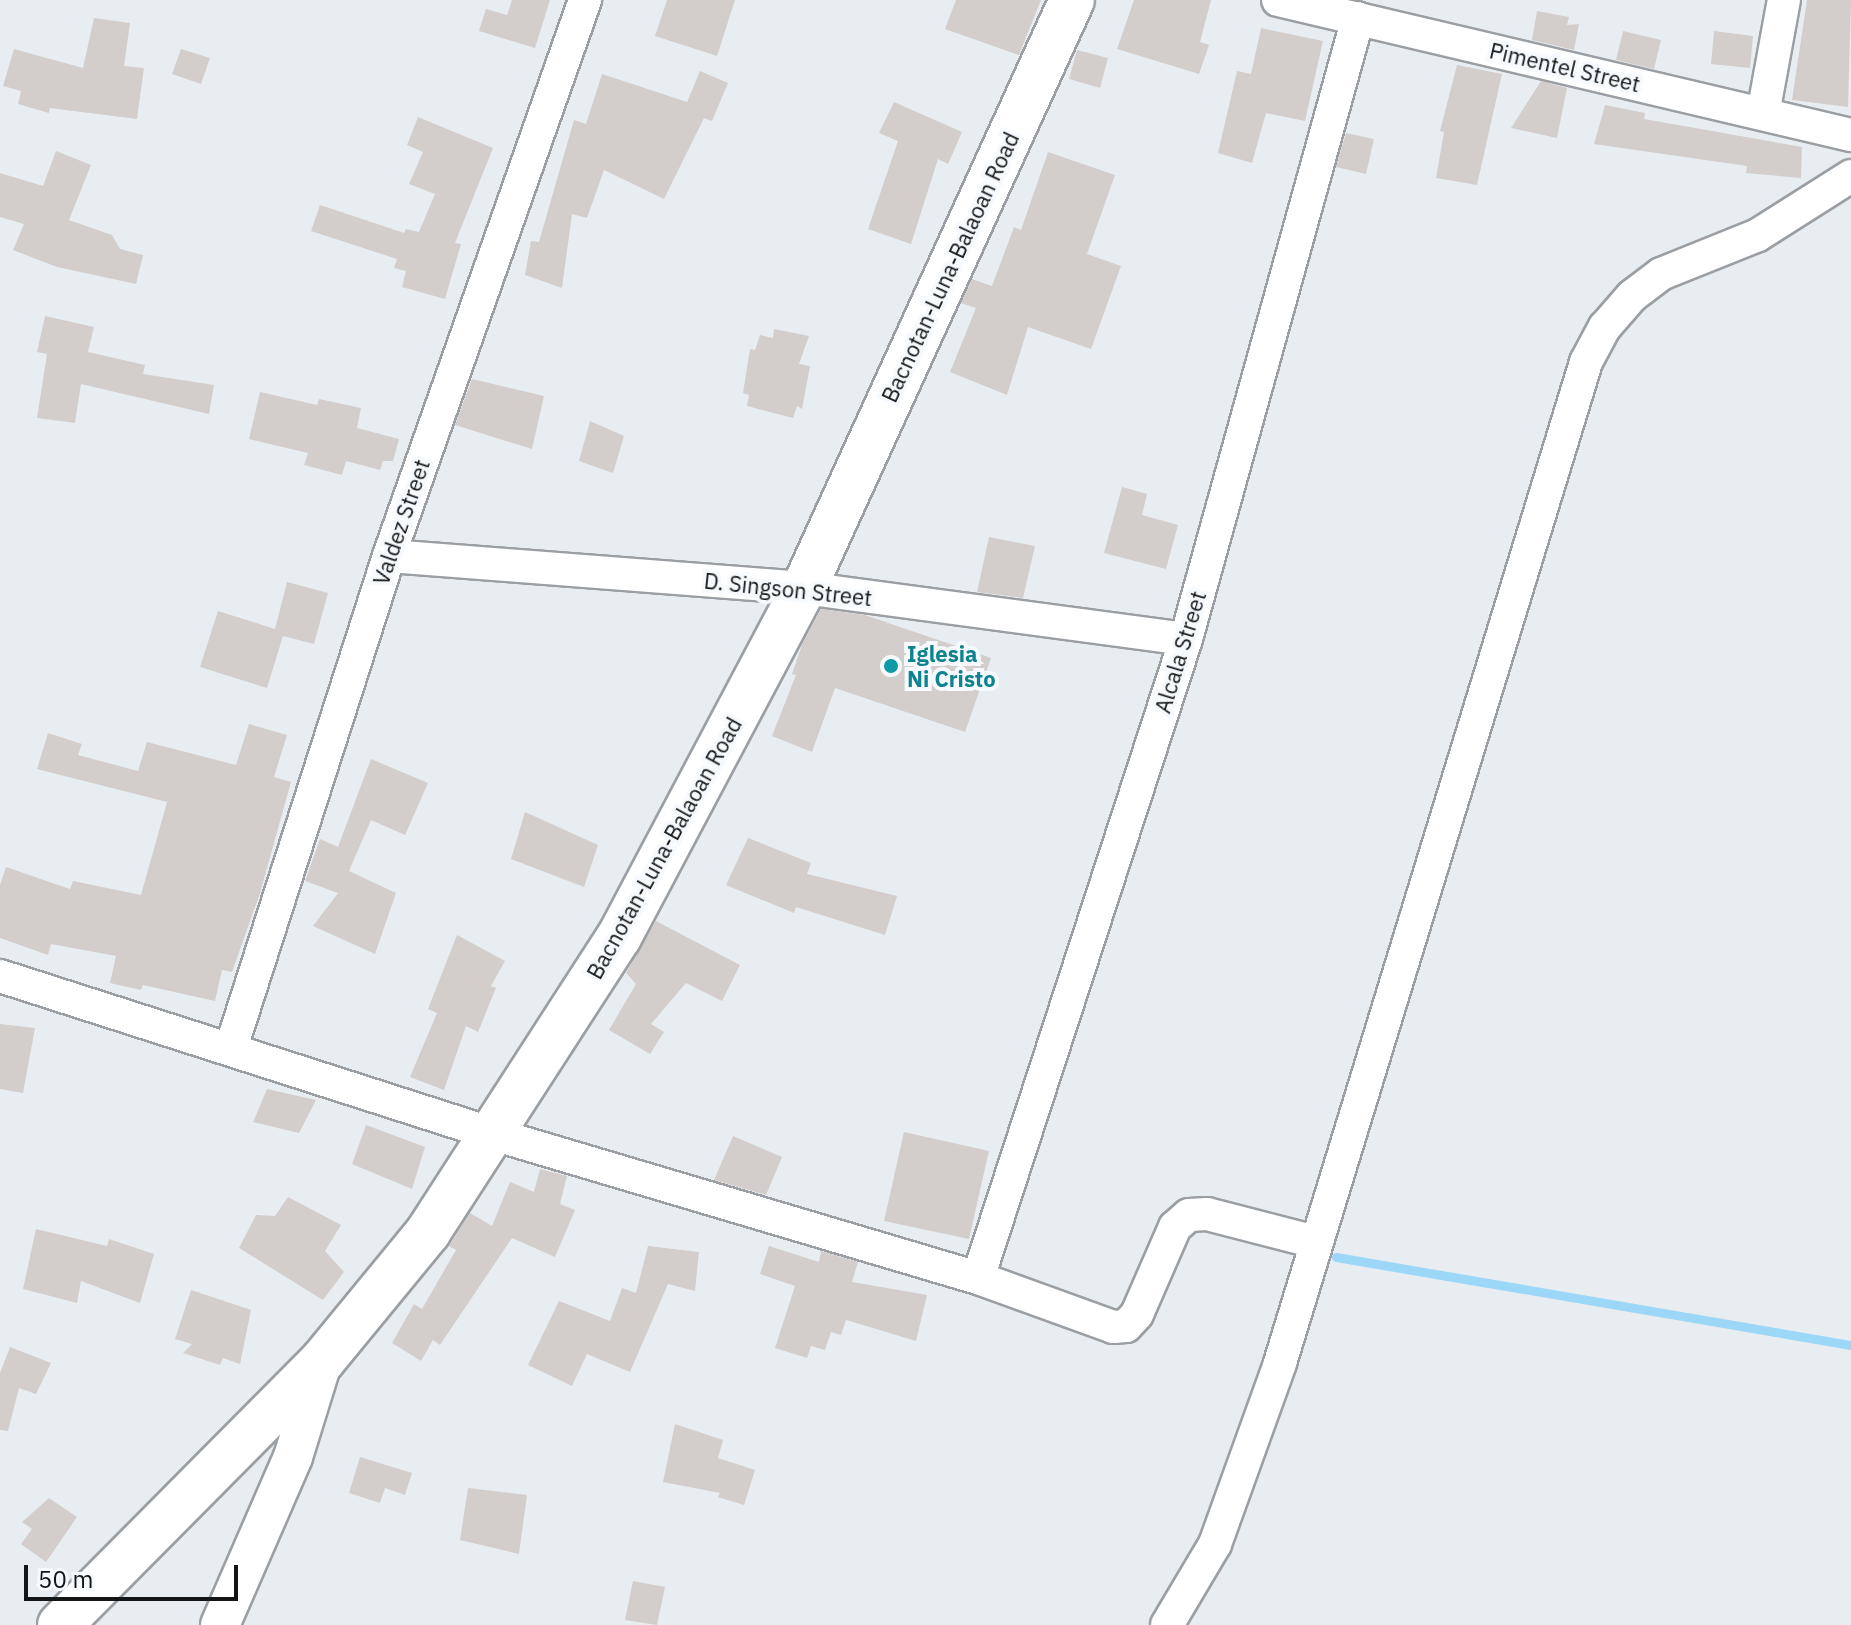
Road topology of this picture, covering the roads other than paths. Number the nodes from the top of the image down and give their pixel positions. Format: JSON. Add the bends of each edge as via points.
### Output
{"nodes":[{"id":1,"x":585,"y":0,"type":"edge"},
{"id":2,"x":1072,"y":0,"type":"edge"},
{"id":3,"x":1278,"y":0,"type":"edge"},
{"id":4,"x":1784,"y":0,"type":"edge"},
{"id":5,"x":1358,"y":18,"type":"junction"},
{"id":6,"x":1763,"y":114,"type":"junction"},
{"id":7,"x":1851,"y":135,"type":"edge"},
{"id":8,"x":1851,"y":176,"type":"edge"},
{"id":9,"x":389,"y":556,"type":"junction"},
{"id":10,"x":804,"y":588,"type":"junction"},
{"id":11,"x":1186,"y":639,"type":"junction"},
{"id":12,"x":0,"y":976,"type":"edge"},
{"id":13,"x":231,"y":1048,"type":"junction"},
{"id":14,"x":493,"y":1134,"type":"junction"},
{"id":15,"x":1315,"y":1242,"type":"junction"},
{"id":16,"x":978,"y":1278,"type":"junction"},
{"id":17,"x":323,"y":1360,"type":"junction"},
{"id":18,"x":60,"y":1625,"type":"edge"},
{"id":19,"x":220,"y":1625,"type":"edge"},
{"id":20,"x":1167,"y":1625,"type":"edge"}],
"edges":[{"from":1,"to":9,"type":"street","name":"Valdez Street"},
{"from":2,"to":10,"type":"main road","name":"Bacnotan-Luna-Balaoan Road"},
{"from":3,"to":5,"type":"street","name":"Pimentel Street"},
{"from":4,"to":6,"type":"street"},
{"from":5,"to":6,"type":"street","name":"Pimentel Street"},
{"from":5,"to":11,"type":"street","name":"Alcala Street"},
{"from":6,"to":7,"type":"street","name":"Pimentel Street"},
{"from":8,"to":15,"type":"street","via":[[1758,235],[1661,274],[1605,327],[1586,362]]},
{"from":9,"to":10,"type":"street","name":"D. Singson Street"},
{"from":9,"to":13,"type":"street","name":"Valdez Street"},
{"from":10,"to":11,"type":"street","name":"D. Singson Street"},
{"from":10,"to":14,"type":"main road","name":"Bacnotan-Luna-Balaoan Road","via":[[619,937]]},
{"from":11,"to":16,"type":"street","name":"Alcala Street"},
{"from":12,"to":13,"type":"street"},
{"from":13,"to":14,"type":"street"},
{"from":14,"to":16,"type":"street"},
{"from":14,"to":17,"type":"main road","name":"Bacnotan-Luna-Balaoan Road","via":[[428,1232]]},
{"from":15,"to":16,"type":"street","via":[[1207,1214],[1189,1215],[1175,1227],[1137,1314],[1119,1328]]},
{"from":15,"to":20,"type":"street","via":[[1280,1363],[1215,1544]]},
{"from":17,"to":18,"type":"main road","name":"Bacnotan-Luna-Balaoan Road"},
{"from":17,"to":19,"type":"street","via":[[293,1457]]}]}
